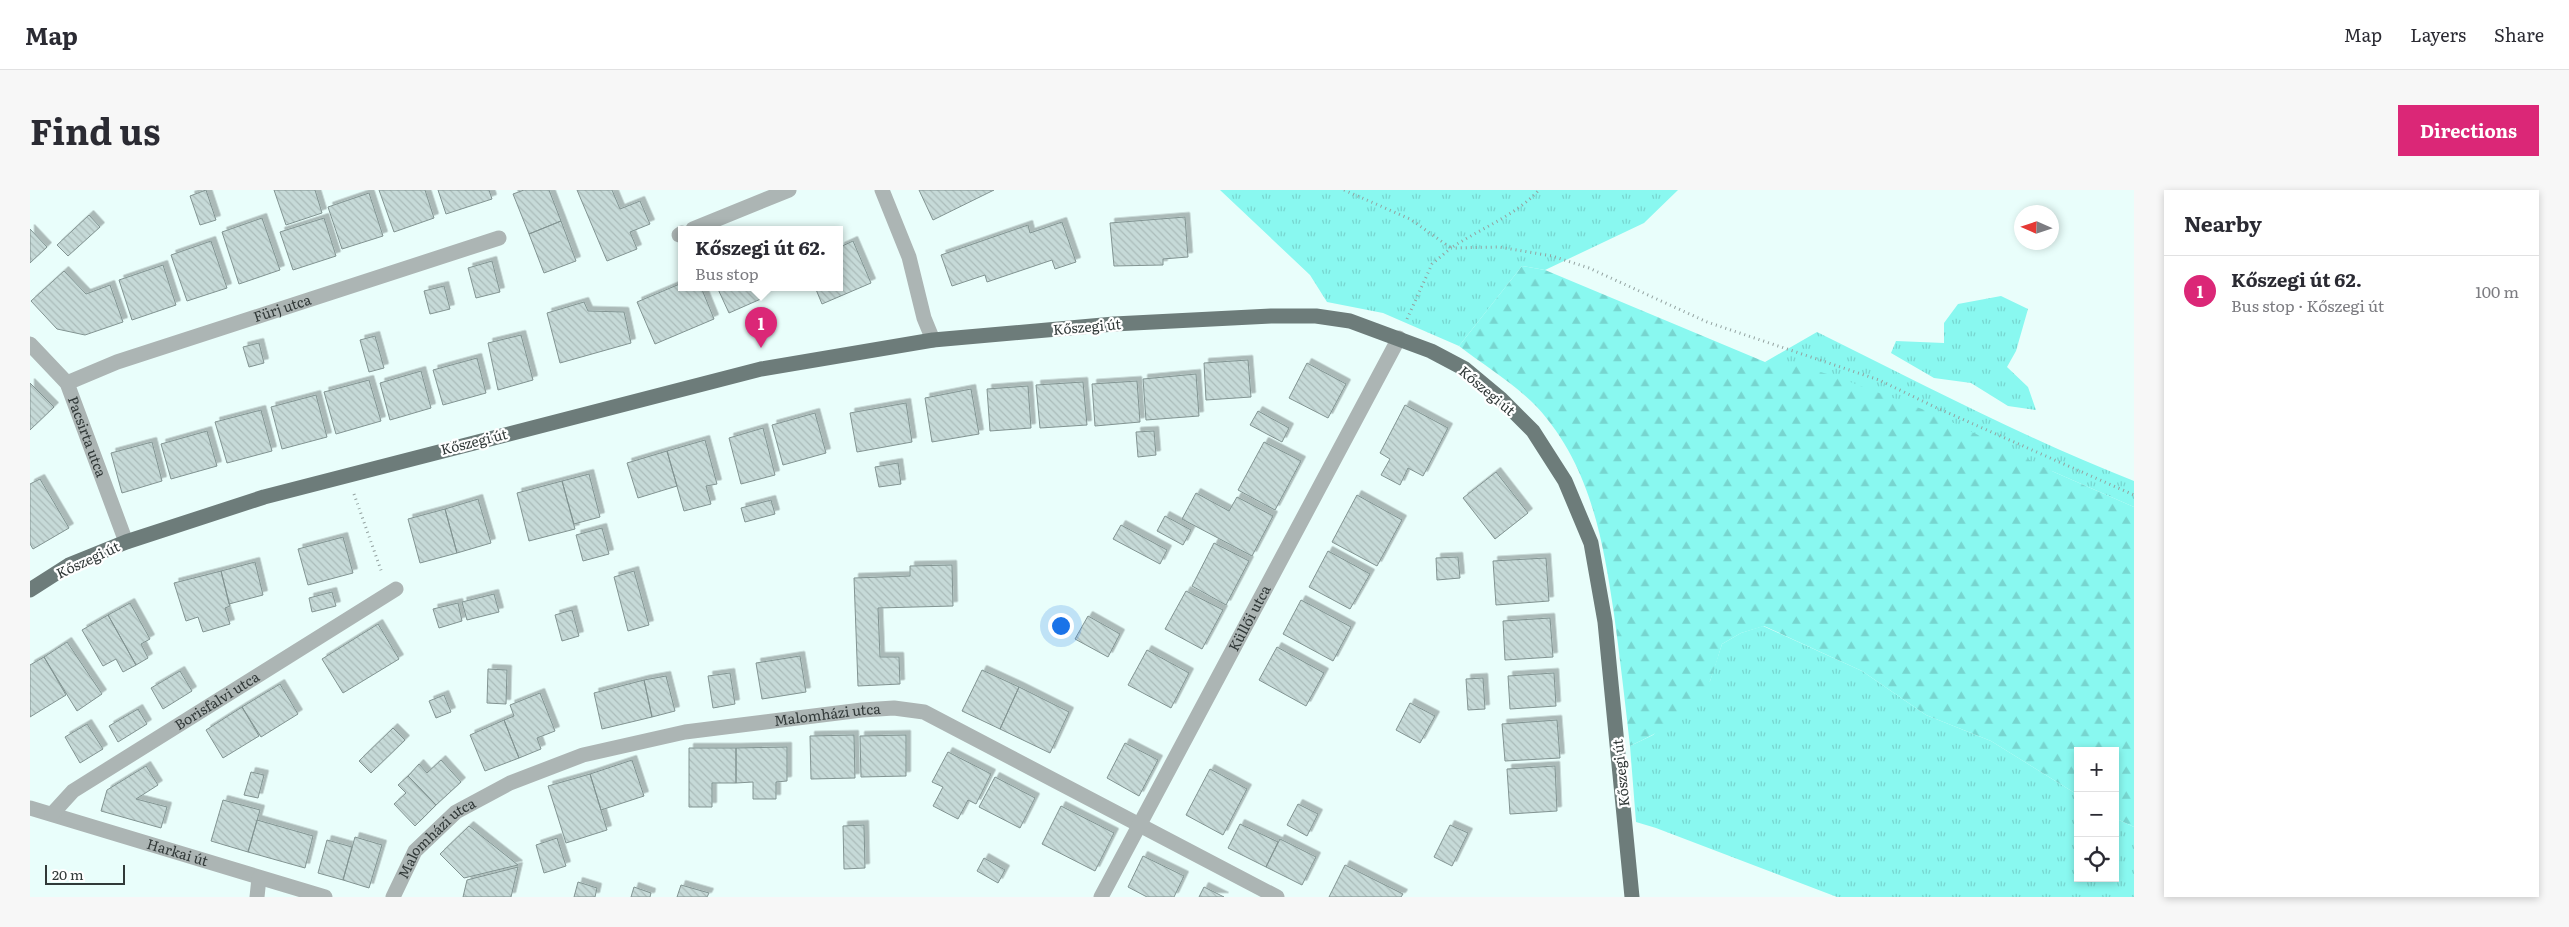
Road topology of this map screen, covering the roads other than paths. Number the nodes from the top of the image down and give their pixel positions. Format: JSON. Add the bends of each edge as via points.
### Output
{"nodes":[{"id":1,"x":789,"y":190,"type":"edge"},
{"id":2,"x":882,"y":190,"type":"edge"},
{"id":3,"x":701,"y":226,"type":"edge"},
{"id":4,"x":500,"y":238,"type":"dead end"},
{"id":5,"x":1399,"y":338,"type":"junction"},
{"id":6,"x":933,"y":340,"type":"junction"},
{"id":7,"x":30,"y":344,"type":"edge"},
{"id":8,"x":67,"y":384,"type":"junction"},
{"id":9,"x":126,"y":542,"type":"junction"},
{"id":10,"x":30,"y":590,"type":"edge"},
{"id":11,"x":393,"y":592,"type":"road end"},
{"id":12,"x":30,"y":808,"type":"edge"},
{"id":13,"x":52,"y":814,"type":"junction"},
{"id":14,"x":1139,"y":824,"type":"junction"},
{"id":15,"x":259,"y":878,"type":"junction"},
{"id":16,"x":257,"y":897,"type":"edge"},
{"id":17,"x":325,"y":897,"type":"edge"},
{"id":18,"x":393,"y":897,"type":"edge"},
{"id":19,"x":1101,"y":897,"type":"edge"},
{"id":20,"x":1277,"y":897,"type":"edge"},
{"id":21,"x":1632,"y":897,"type":"edge"}],
"edges":[{"from":1,"to":3,"type":"street"},
{"from":2,"to":6,"type":"street","via":[[909,257],[924,318]]},
{"from":4,"to":8,"type":"street","name":"Fürj utca","via":[[117,362]]},
{"from":5,"to":6,"type":"main road","name":"Kőszegi út","via":[[1350,321],[1289,316],[1114,324]]},
{"from":5,"to":14,"type":"street","name":"Küllői utca"},
{"from":5,"to":21,"type":"main road","name":"Kőszegi út","via":[[1465,369],[1501,399],[1532,432],[1566,481],[1591,543],[1605,622]]},
{"from":6,"to":9,"type":"main road","name":"Kőszegi út","via":[[761,368],[264,497]]},
{"from":7,"to":8,"type":"street","name":"Pacsirta utca"},
{"from":8,"to":9,"type":"street","name":"Pacsirta utca"},
{"from":9,"to":10,"type":"main road","name":"Kőszegi út","via":[[69,565]]},
{"from":11,"to":13,"type":"street","name":"Borisfalvi utca","via":[[72,791]]},
{"from":12,"to":13,"type":"street","name":"Harkai út"},
{"from":13,"to":15,"type":"street","name":"Harkai út"},
{"from":14,"to":18,"type":"street","name":"Malomházi utca","via":[[924,712],[894,708],[862,710],[684,732],[583,755],[510,783],[456,812],[415,851]]},
{"from":14,"to":19,"type":"street","name":"Küllői utca"},
{"from":14,"to":20,"type":"street","name":"Malomházi utca"},
{"from":15,"to":16,"type":"street"},
{"from":15,"to":17,"type":"street","name":"Harkai út"}]}
